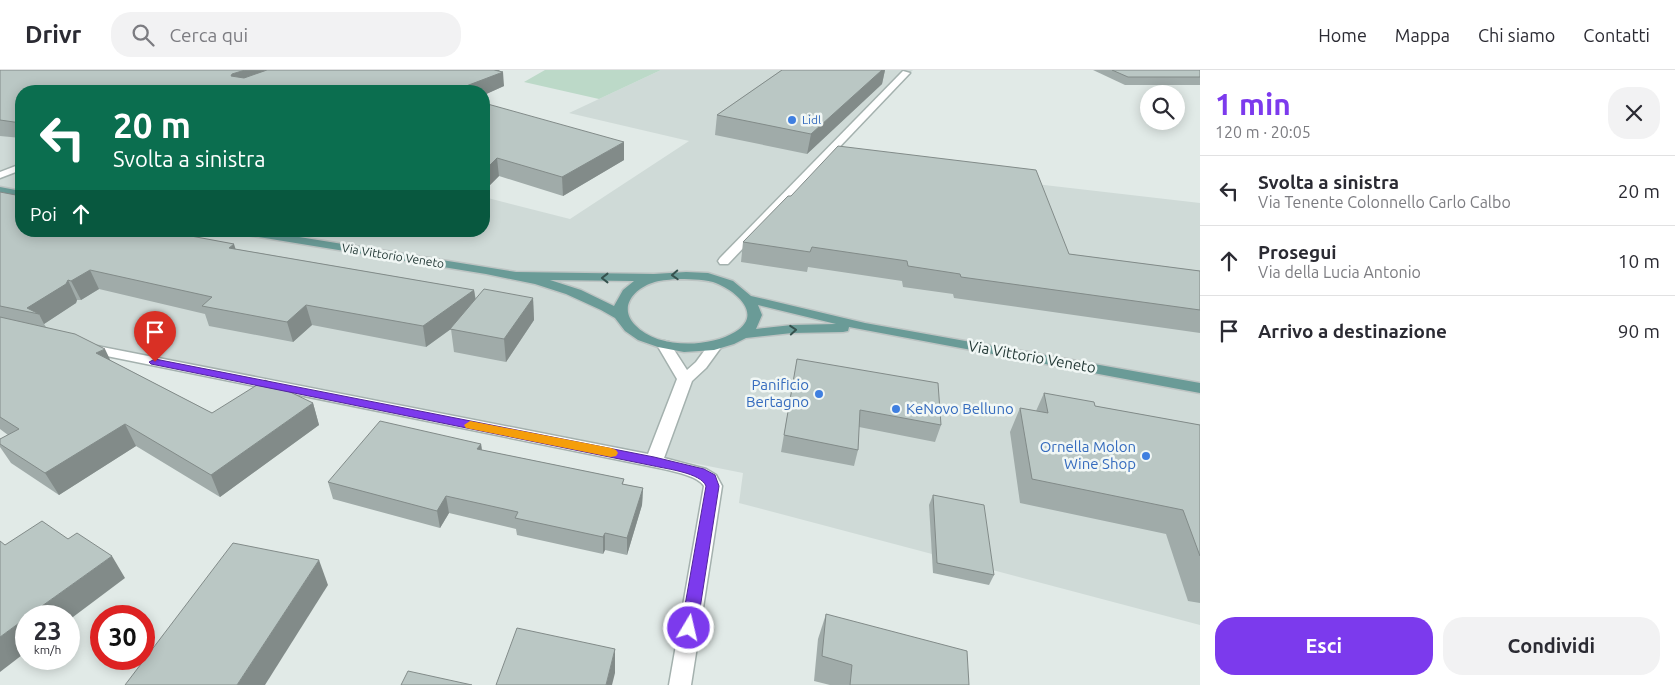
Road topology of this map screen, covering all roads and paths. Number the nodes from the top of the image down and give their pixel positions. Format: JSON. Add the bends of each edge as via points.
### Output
{"nodes":[{"id":1,"x":906,"y":73,"type":"dead end"},
{"id":2,"x":15,"y":169,"type":"edge"},
{"id":3,"x":0,"y":175,"type":"edge"},
{"id":4,"x":0,"y":190,"type":"edge"},
{"id":5,"x":15,"y":193,"type":"edge"},
{"id":6,"x":277,"y":237,"type":"edge"},
{"id":7,"x":724,"y":261,"type":"dead end"},
{"id":8,"x":516,"y":276,"type":"junction"},
{"id":9,"x":654,"y":278,"type":"junction"},
{"id":10,"x":749,"y":299,"type":"junction"},
{"id":11,"x":622,"y":317,"type":"junction"},
{"id":12,"x":865,"y":327,"type":"junction"},
{"id":13,"x":744,"y":334,"type":"junction"},
{"id":14,"x":69,"y":345,"type":"edge"},
{"id":15,"x":664,"y":345,"type":"junction"},
{"id":16,"x":715,"y":346,"type":"junction"},
{"id":17,"x":685,"y":379,"type":"junction"},
{"id":18,"x":1200,"y":388,"type":"edge"},
{"id":19,"x":654,"y":461,"type":"junction"},
{"id":20,"x":680,"y":685,"type":"edge"}],
"edges":[{"from":1,"to":7,"type":"street"},
{"from":2,"to":3,"type":"street"},
{"from":4,"to":5,"type":"main road"},
{"from":6,"to":8,"type":"main road","name":"Via Vittorio Veneto"},
{"from":9,"to":8,"type":"main road","name":"Via Vittorio Veneto","one_way":true},
{"from":8,"to":11,"type":"main road","name":"Via Vittorio Veneto","via":[[572,291]]},
{"from":10,"to":9,"type":"main road","name":"Via Vittorio Veneto","one_way":true,"via":[[736,288],[717,280],[674,275]]},
{"from":9,"to":11,"type":"main road","name":"Via Vittorio Veneto","via":[[637,284],[625,294],[620,305]]},
{"from":10,"to":12,"type":"main road","name":"Via Vittorio Veneto"},
{"from":10,"to":13,"type":"main road","via":[[755,311],[753,324]]},
{"from":11,"to":15,"type":"main road","name":"Via Vittorio Veneto","via":[[644,338]]},
{"from":13,"to":12,"type":"main road","name":"Via Vittorio Veneto","one_way":true},
{"from":12,"to":18,"type":"main road","name":"Via Vittorio Veneto"},
{"from":13,"to":16,"type":"main road","name":"Via Vittorio Veneto"},
{"from":14,"to":19,"type":"street"},
{"from":15,"to":16,"type":"main road","name":"Via Vittorio Veneto","via":[[686,348]]},
{"from":15,"to":17,"type":"street"},
{"from":16,"to":17,"type":"street"},
{"from":17,"to":19,"type":"street"},
{"from":19,"to":20,"type":"street","via":[[700,472],[710,478],[713,486]]}]}
